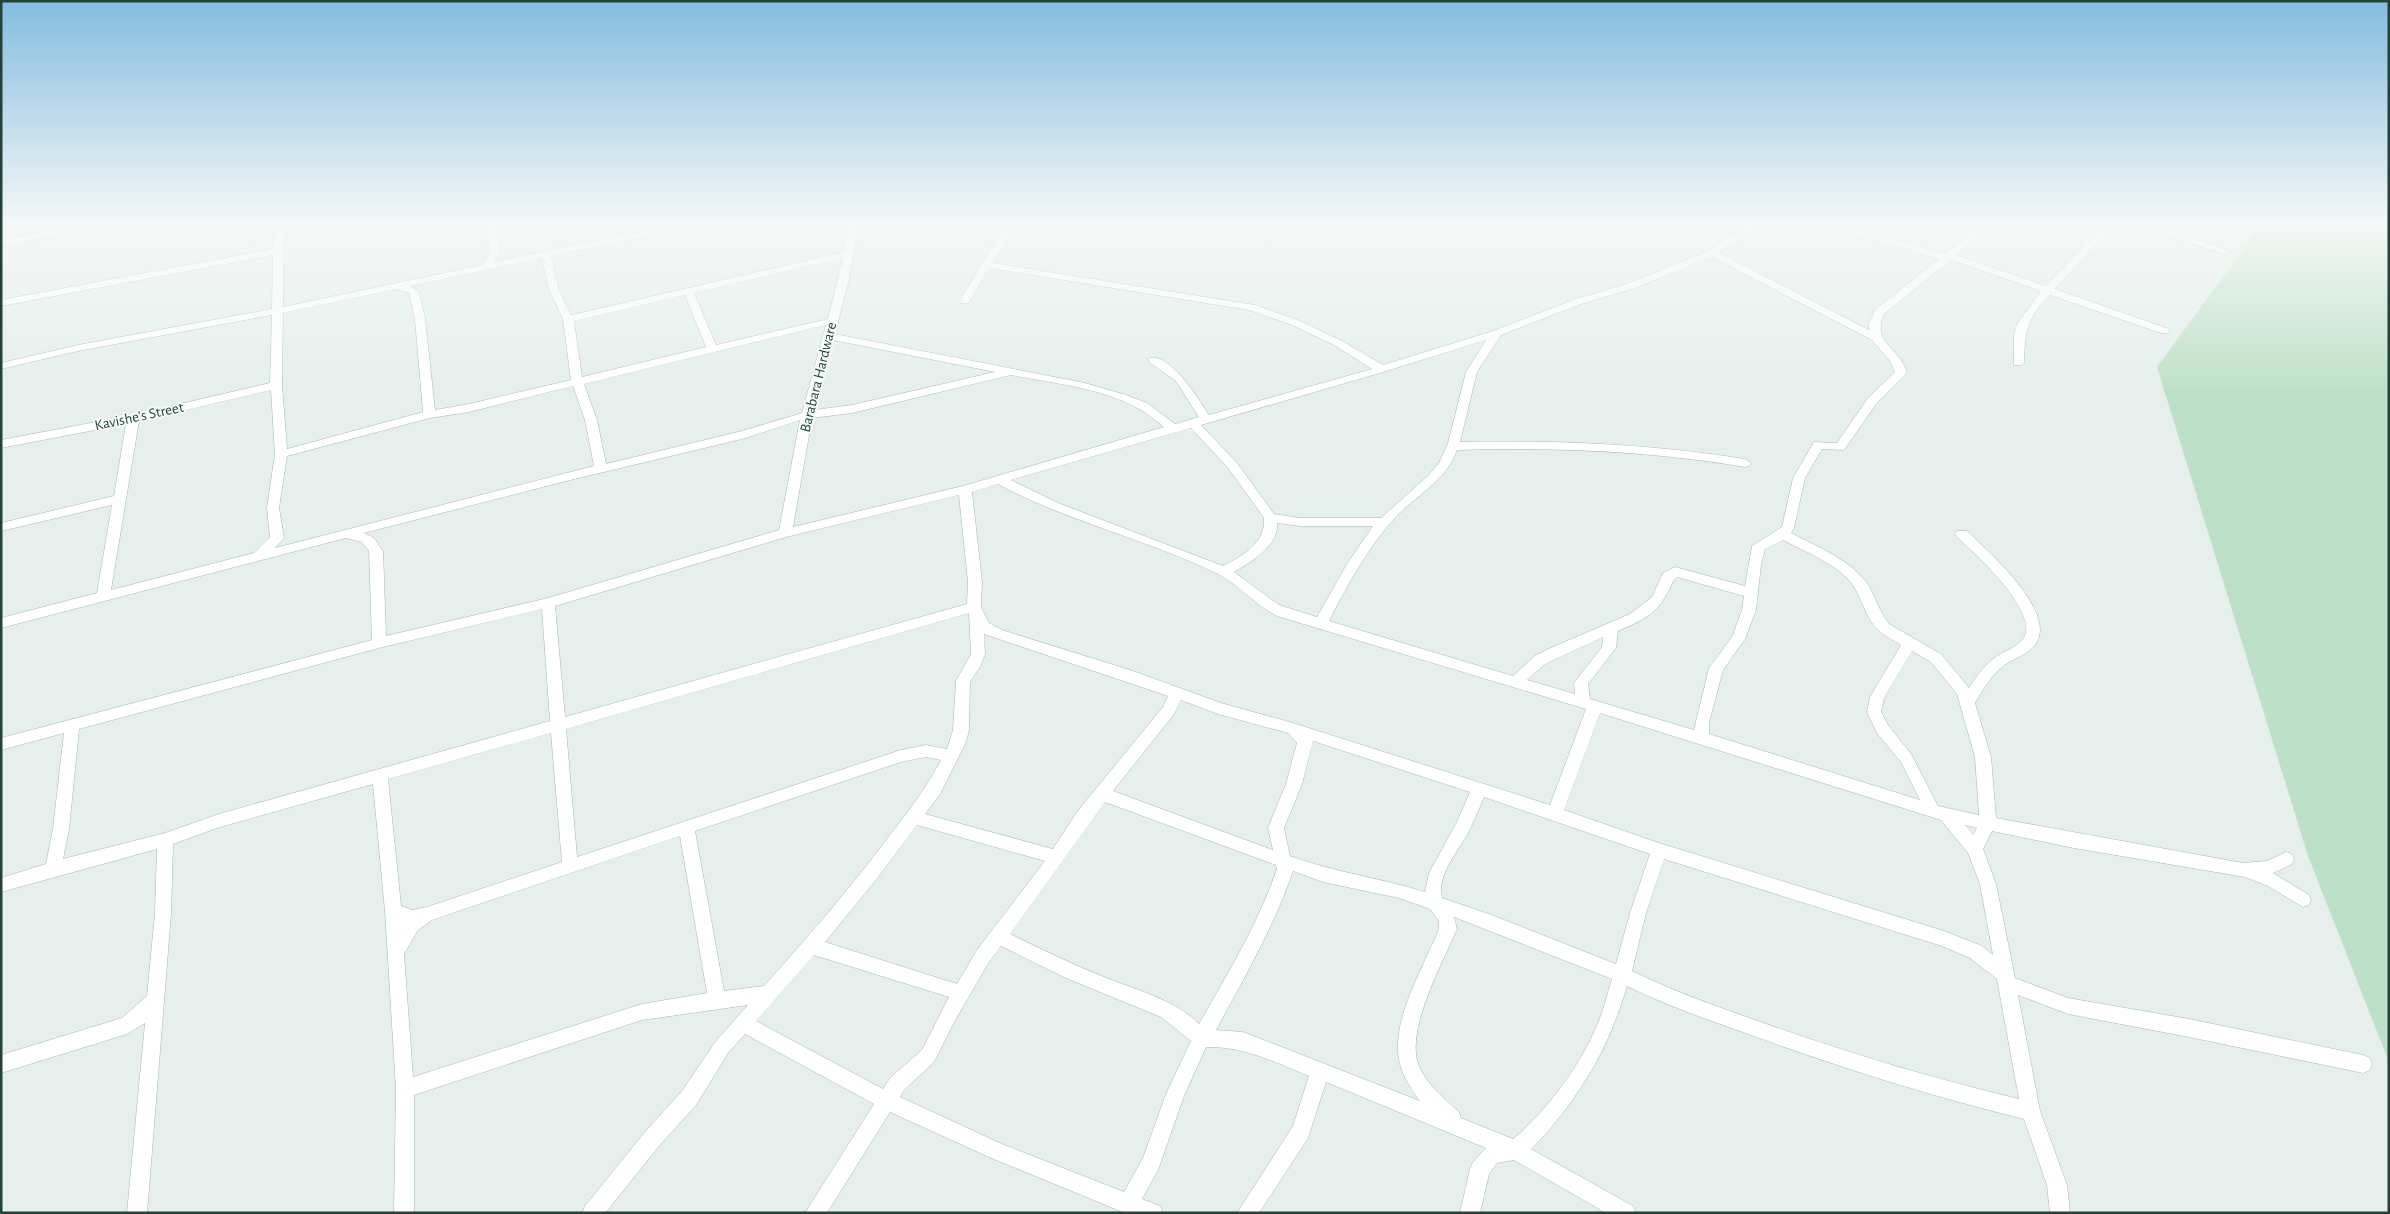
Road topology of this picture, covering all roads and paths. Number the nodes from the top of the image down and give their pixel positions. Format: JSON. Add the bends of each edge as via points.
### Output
{"nodes":[{"id":1,"x":136,"y":278,"type":"edge"},
{"id":2,"x":278,"y":278,"type":"edge"},
{"id":3,"x":435,"y":278,"type":"edge"},
{"id":4,"x":551,"y":278,"type":"edge"},
{"id":5,"x":745,"y":278,"type":"edge"},
{"id":6,"x":844,"y":278,"type":"edge"},
{"id":7,"x":979,"y":278,"type":"edge"},
{"id":8,"x":1064,"y":278,"type":"edge"},
{"id":9,"x":1651,"y":278,"type":"edge"},
{"id":10,"x":1759,"y":278,"type":"edge"},
{"id":11,"x":1922,"y":278,"type":"edge"},
{"id":12,"x":2013,"y":278,"type":"edge"},
{"id":13,"x":2059,"y":278,"type":"edge"},
{"id":14,"x":429,"y":279,"type":"junction"},
{"id":15,"x":396,"y":286,"type":"junction"},
{"id":16,"x":2048,"y":289,"type":"junction"},
{"id":17,"x":414,"y":291,"type":"junction"},
{"id":18,"x":688,"y":291,"type":"junction"},
{"id":19,"x":965,"y":301,"type":"dead end"},
{"id":20,"x":1,"y":303,"type":"edge"},
{"id":21,"x":278,"y":311,"type":"junction"},
{"id":22,"x":568,"y":319,"type":"junction"},
{"id":23,"x":830,"y":330,"type":"junction"},
{"id":24,"x":2165,"y":331,"type":"dead end"},
{"id":25,"x":1497,"y":333,"type":"junction"},
{"id":26,"x":1876,"y":338,"type":"junction"},
{"id":27,"x":712,"y":349,"type":"junction"},
{"id":28,"x":1153,"y":360,"type":"dead end"},
{"id":29,"x":2018,"y":362,"type":"dead end"},
{"id":30,"x":1,"y":366,"type":"edge"},
{"id":31,"x":1381,"y":369,"type":"junction"},
{"id":32,"x":1012,"y":371,"type":"junction"},
{"id":33,"x":577,"y":380,"type":"junction"},
{"id":34,"x":276,"y":385,"type":"junction"},
{"id":35,"x":429,"y":414,"type":"junction"},
{"id":36,"x":807,"y":415,"type":"junction"},
{"id":37,"x":133,"y":419,"type":"junction"},
{"id":38,"x":1201,"y":422,"type":"junction"},
{"id":39,"x":1174,"y":429,"type":"junction"},
{"id":40,"x":1,"y":444,"type":"edge"},
{"id":41,"x":1452,"y":446,"type":"junction"},
{"id":42,"x":282,"y":454,"type":"junction"},
{"id":43,"x":1745,"y":463,"type":"dead end"},
{"id":44,"x":601,"y":469,"type":"junction"},
{"id":45,"x":1000,"y":480,"type":"junction"},
{"id":46,"x":965,"y":490,"type":"junction"},
{"id":47,"x":120,"y":499,"type":"junction"},
{"id":48,"x":1270,"y":518,"type":"junction"},
{"id":49,"x":399,"y":521,"type":"junction"},
{"id":50,"x":1384,"y":522,"type":"junction"},
{"id":51,"x":1,"y":527,"type":"edge"},
{"id":52,"x":785,"y":532,"type":"junction"},
{"id":53,"x":348,"y":534,"type":"junction"},
{"id":54,"x":1783,"y":534,"type":"junction"},
{"id":55,"x":1962,"y":534,"type":"dead end"},
{"id":56,"x":277,"y":538,"type":"junction"},
{"id":57,"x":301,"y":546,"type":"junction"},
{"id":58,"x":376,"y":551,"type":"junction"},
{"id":59,"x":255,"y":558,"type":"junction"},
{"id":60,"x":1223,"y":572,"type":"junction"},
{"id":61,"x":1752,"y":593,"type":"junction"},
{"id":62,"x":103,"y":597,"type":"junction"},
{"id":63,"x":548,"y":603,"type":"junction"},
{"id":64,"x":975,"y":612,"type":"junction"},
{"id":65,"x":1,"y":623,"type":"edge"},
{"id":66,"x":1320,"y":624,"type":"junction"},
{"id":67,"x":1611,"y":629,"type":"junction"},
{"id":68,"x":1910,"y":642,"type":"junction"},
{"id":69,"x":379,"y":643,"type":"junction"},
{"id":70,"x":1515,"y":683,"type":"junction"},
{"id":71,"x":1177,"y":692,"type":"junction"},
{"id":72,"x":1968,"y":701,"type":"junction"},
{"id":73,"x":1589,"y":704,"type":"junction"},
{"id":74,"x":72,"y":725,"type":"junction"},
{"id":75,"x":557,"y":725,"type":"junction"},
{"id":76,"x":1293,"y":729,"type":"junction"},
{"id":77,"x":1701,"y":738,"type":"junction"},
{"id":78,"x":1,"y":744,"type":"edge"},
{"id":79,"x":950,"y":757,"type":"junction"},
{"id":80,"x":380,"y":777,"type":"junction"},
{"id":81,"x":1479,"y":789,"type":"junction"},
{"id":82,"x":1102,"y":794,"type":"junction"},
{"id":83,"x":1939,"y":812,"type":"junction"},
{"id":84,"x":1555,"y":813,"type":"junction"},
{"id":85,"x":913,"y":817,"type":"junction"},
{"id":86,"x":1988,"y":824,"type":"junction"},
{"id":87,"x":686,"y":826,"type":"junction"},
{"id":88,"x":165,"y":840,"type":"junction"},
{"id":89,"x":1976,"y":849,"type":"junction"},
{"id":90,"x":1659,"y":850,"type":"junction"},
{"id":91,"x":1057,"y":856,"type":"junction"},
{"id":92,"x":1282,"y":859,"type":"junction"},
{"id":93,"x":2286,"y":859,"type":"dead end"},
{"id":94,"x":570,"y":865,"type":"junction"},
{"id":95,"x":53,"y":869,"type":"junction"},
{"id":96,"x":2244,"y":870,"type":"junction"},
{"id":97,"x":1,"y":885,"type":"edge"},
{"id":98,"x":2303,"y":900,"type":"dead end"},
{"id":99,"x":1434,"y":903,"type":"junction"},
{"id":100,"x":393,"y":911,"type":"junction"},
{"id":101,"x":427,"y":914,"type":"junction"},
{"id":102,"x":998,"y":936,"type":"junction"},
{"id":103,"x":1996,"y":936,"type":"junction"},
{"id":104,"x":811,"y":946,"type":"junction"},
{"id":105,"x":1967,"y":947,"type":"junction"},
{"id":106,"x":395,"y":953,"type":"junction"},
{"id":107,"x":1622,"y":975,"type":"junction"},
{"id":108,"x":2005,"y":978,"type":"junction"},
{"id":109,"x":961,"y":993,"type":"junction"},
{"id":110,"x":769,"y":994,"type":"junction"},
{"id":111,"x":155,"y":1000,"type":"junction"},
{"id":112,"x":717,"y":1000,"type":"junction"},
{"id":113,"x":744,"y":1024,"type":"junction"},
{"id":114,"x":1201,"y":1039,"type":"junction"},
{"id":115,"x":1,"y":1064,"type":"edge"},
{"id":116,"x":2363,"y":1064,"type":"dead end"},
{"id":117,"x":1320,"y":1071,"type":"junction"},
{"id":118,"x":405,"y":1089,"type":"junction"},
{"id":119,"x":887,"y":1099,"type":"junction"},
{"id":120,"x":2031,"y":1111,"type":"junction"},
{"id":121,"x":1460,"y":1126,"type":"junction"},
{"id":122,"x":1515,"y":1150,"type":"junction"},
{"id":123,"x":1128,"y":1204,"type":"junction"},
{"id":124,"x":137,"y":1213,"type":"edge"},
{"id":125,"x":404,"y":1213,"type":"edge"},
{"id":126,"x":592,"y":1213,"type":"edge"},
{"id":127,"x":815,"y":1213,"type":"edge"},
{"id":128,"x":1152,"y":1213,"type":"edge"},
{"id":129,"x":1247,"y":1213,"type":"edge"},
{"id":130,"x":1470,"y":1213,"type":"edge"},
{"id":131,"x":1626,"y":1213,"type":"edge"},
{"id":132,"x":2060,"y":1213,"type":"edge"}],
"edges":[{"from":1,"to":20,"type":"street"},
{"from":2,"to":21,"type":"street"},
{"from":3,"to":14,"type":"street"},
{"from":4,"to":22,"type":"street"},
{"from":5,"to":18,"type":"street"},
{"from":6,"to":23,"type":"street","name":"Barabara Hardware"},
{"from":7,"to":19,"type":"street"},
{"from":8,"to":31,"type":"street","via":[[1250,308],[1296,323]]},
{"from":9,"to":25,"type":"street"},
{"from":10,"to":26,"type":"street"},
{"from":11,"to":26,"type":"street","via":[[1879,312],[1873,328]]},
{"from":12,"to":16,"type":"street"},
{"from":13,"to":16,"type":"street"},
{"from":14,"to":15,"type":"street"},
{"from":14,"to":17,"type":"street"},
{"from":15,"to":17,"type":"street"},
{"from":15,"to":21,"type":"street"},
{"from":16,"to":24,"type":"street"},
{"from":16,"to":29,"type":"street","via":[[2022,324]]},
{"from":17,"to":35,"type":"street","via":[[420,319]]},
{"from":18,"to":22,"type":"street"},
{"from":18,"to":27,"type":"street"},
{"from":21,"to":30,"type":"street","via":[[78,348]]},
{"from":21,"to":34,"type":"street"},
{"from":22,"to":33,"type":"street"},
{"from":23,"to":27,"type":"street","via":[[819,323]]},
{"from":23,"to":32,"type":"street"},
{"from":23,"to":36,"type":"street","name":"Barabara Hardware"},
{"from":25,"to":31,"type":"street"},
{"from":25,"to":41,"type":"street","via":[[1468,379]]},
{"from":26,"to":54,"type":"street","via":[[1899,365],[1901,373],[1872,401],[1840,447],[1820,444],[1815,448],[1799,478],[1792,514]]},
{"from":27,"to":33,"type":"street"},
{"from":28,"to":38,"type":"street","via":[[1180,379]]},
{"from":31,"to":38,"type":"street"},
{"from":32,"to":36,"type":"street","via":[[852,409]]},
{"from":32,"to":39,"type":"street","via":[[1081,384],[1122,397],[1142,406]]},
{"from":33,"to":35,"type":"street","via":[[468,408]]},
{"from":33,"to":44,"type":"street","via":[[591,420]]},
{"from":34,"to":37,"type":"street","name":"Kavishe’s Street"},
{"from":34,"to":42,"type":"street"},
{"from":35,"to":42,"type":"street"},
{"from":36,"to":44,"type":"street","via":[[776,422],[746,434]]},
{"from":36,"to":52,"type":"street","name":"Barabara Hardware"},
{"from":37,"to":40,"type":"street","name":"Kavishe’s Street"},
{"from":37,"to":47,"type":"street"},
{"from":38,"to":39,"type":"street"},
{"from":38,"to":48,"type":"street"},
{"from":39,"to":45,"type":"street"},
{"from":41,"to":43,"type":"street","via":[[1622,448]]},
{"from":41,"to":50,"type":"street","via":[[1445,463],[1428,485]]},
{"from":42,"to":56,"type":"street","via":[[273,508]]},
{"from":44,"to":49,"type":"street"},
{"from":45,"to":46,"type":"street"},
{"from":45,"to":60,"type":"street","via":[[1035,498]]},
{"from":46,"to":52,"type":"street"},
{"from":46,"to":64,"type":"street"},
{"from":47,"to":51,"type":"street"},
{"from":47,"to":62,"type":"street"},
{"from":48,"to":50,"type":"street","via":[[1300,522]]},
{"from":48,"to":60,"type":"street","via":[[1270,532],[1256,552]]},
{"from":49,"to":53,"type":"street"},
{"from":49,"to":58,"type":"street","via":[[377,542]]},
{"from":50,"to":66,"type":"street","via":[[1345,578]]},
{"from":52,"to":63,"type":"street"},
{"from":53,"to":57,"type":"street"},
{"from":53,"to":58,"type":"street","via":[[366,537]]},
{"from":54,"to":61,"type":"street","via":[[1759,546]]},
{"from":54,"to":68,"type":"street","via":[[1851,574],[1863,588],[1884,628]]},
{"from":55,"to":72,"type":"street","via":[[2017,592],[2034,631],[2032,639],[2024,647],[1999,661],[1988,672]]},
{"from":56,"to":57,"type":"street"},
{"from":56,"to":59,"type":"street"},
{"from":57,"to":59,"type":"street"},
{"from":58,"to":69,"type":"street"},
{"from":59,"to":62,"type":"street"},
{"from":60,"to":66,"type":"street","via":[[1272,608]]},
{"from":61,"to":67,"type":"street","via":[[1675,572],[1668,576],[1658,600],[1635,618]]},
{"from":61,"to":77,"type":"street","via":[[1738,640],[1716,668]]},
{"from":62,"to":65,"type":"street"},
{"from":63,"to":69,"type":"street"},
{"from":63,"to":75,"type":"street"},
{"from":64,"to":71,"type":"street","via":[[984,627],[997,634]]},
{"from":64,"to":75,"type":"street"},
{"from":64,"to":79,"type":"street","via":[[978,654],[963,681],[961,730]]},
{"from":66,"to":70,"type":"street"},
{"from":67,"to":70,"type":"street","via":[[1573,642],[1551,654],[1528,669]]},
{"from":67,"to":73,"type":"street","via":[[1608,648],[1581,683]]},
{"from":68,"to":72,"type":"street","via":[[1936,658]]},
{"from":68,"to":83,"type":"street","via":[[1877,697],[1874,712],[1882,729]]},
{"from":69,"to":74,"type":"street"},
{"from":70,"to":73,"type":"street"},
{"from":71,"to":76,"type":"street","via":[[1218,708]]},
{"from":71,"to":82,"type":"street","via":[[1169,710]]},
{"from":72,"to":86,"type":"street","via":[[1982,757]]},
{"from":73,"to":77,"type":"street"},
{"from":73,"to":84,"type":"street"},
{"from":74,"to":78,"type":"street"},
{"from":74,"to":95,"type":"street","via":[[61,829]]},
{"from":75,"to":80,"type":"street"},
{"from":75,"to":94,"type":"street"},
{"from":76,"to":81,"type":"street"},
{"from":76,"to":92,"type":"street","via":[[1305,741],[1294,784],[1276,828]]},
{"from":77,"to":83,"type":"street"},
{"from":79,"to":85,"type":"street","via":[[934,789]]},
{"from":79,"to":87,"type":"street","via":[[932,750],[901,756]]},
{"from":80,"to":88,"type":"street","via":[[219,820]]},
{"from":80,"to":100,"type":"street"},
{"from":81,"to":84,"type":"street"},
{"from":81,"to":99,"type":"street","via":[[1435,879]]},
{"from":82,"to":91,"type":"street"},
{"from":82,"to":92,"type":"street"},
{"from":83,"to":86,"type":"street"},
{"from":83,"to":89,"type":"street"},
{"from":84,"to":90,"type":"street"},
{"from":85,"to":91,"type":"street"},
{"from":85,"to":104,"type":"street"},
{"from":86,"to":89,"type":"street"},
{"from":86,"to":96,"type":"street"},
{"from":87,"to":94,"type":"street"},
{"from":87,"to":112,"type":"street"},
{"from":88,"to":95,"type":"street"},
{"from":88,"to":111,"type":"street","via":[[163,914]]},
{"from":89,"to":103,"type":"street","via":[[1988,884]]},
{"from":90,"to":105,"type":"street"},
{"from":90,"to":107,"type":"street"},
{"from":91,"to":102,"type":"street"},
{"from":92,"to":99,"type":"street","via":[[1323,875],[1398,891]]},
{"from":92,"to":114,"type":"street","via":[[1285,869],[1274,901]]},
{"from":93,"to":96,"type":"street","via":[[2269,868]]},
{"from":94,"to":101,"type":"street"},
{"from":95,"to":97,"type":"street"},
{"from":96,"to":98,"type":"street","via":[[2274,881]]},
{"from":99,"to":107,"type":"street","via":[[1516,931]]},
{"from":99,"to":121,"type":"street","via":[[1447,918],[1448,929],[1415,1006],[1408,1045],[1409,1064],[1419,1084]]},
{"from":100,"to":101,"type":"street","via":[[412,918]]},
{"from":100,"to":106,"type":"street"},
{"from":101,"to":106,"type":"street","via":[[412,926]]},
{"from":102,"to":109,"type":"street"},
{"from":102,"to":114,"type":"street","via":[[1074,973],[1157,1006],[1180,1018]]},
{"from":103,"to":105,"type":"street","via":[[1986,943]]},
{"from":103,"to":108,"type":"street"},
{"from":104,"to":109,"type":"street"},
{"from":104,"to":110,"type":"street"},
{"from":105,"to":108,"type":"street"},
{"from":106,"to":118,"type":"street"},
{"from":107,"to":120,"type":"street","via":[[1663,994],[1826,1054],[1951,1092]]},
{"from":107,"to":122,"type":"street","via":[[1606,1026],[1579,1077],[1534,1133]]},
{"from":108,"to":116,"type":"street","via":[[2068,1006]]},
{"from":108,"to":120,"type":"street"},
{"from":109,"to":119,"type":"street","via":[[928,1056],[904,1076]]},
{"from":110,"to":112,"type":"street"},
{"from":110,"to":113,"type":"street"},
{"from":111,"to":115,"type":"street","via":[[127,1024]]},
{"from":111,"to":124,"type":"street"},
{"from":112,"to":118,"type":"street","via":[[627,1016]]},
{"from":113,"to":119,"type":"street"},
{"from":113,"to":126,"type":"street","via":[[710,1063],[689,1098]]},
{"from":114,"to":117,"type":"street","via":[[1243,1041]]},
{"from":114,"to":123,"type":"street","via":[[1175,1094],[1151,1163]]},
{"from":117,"to":121,"type":"street"},
{"from":117,"to":129,"type":"street","via":[[1301,1131]]},
{"from":118,"to":125,"type":"street"},
{"from":119,"to":123,"type":"street","via":[[1050,1175]]},
{"from":119,"to":127,"type":"street"},
{"from":120,"to":132,"type":"street","via":[[2057,1185]]},
{"from":121,"to":122,"type":"street"},
{"from":122,"to":130,"type":"street","via":[[1492,1155],[1480,1168]]},
{"from":122,"to":131,"type":"street"},
{"from":123,"to":128,"type":"street"}]}
